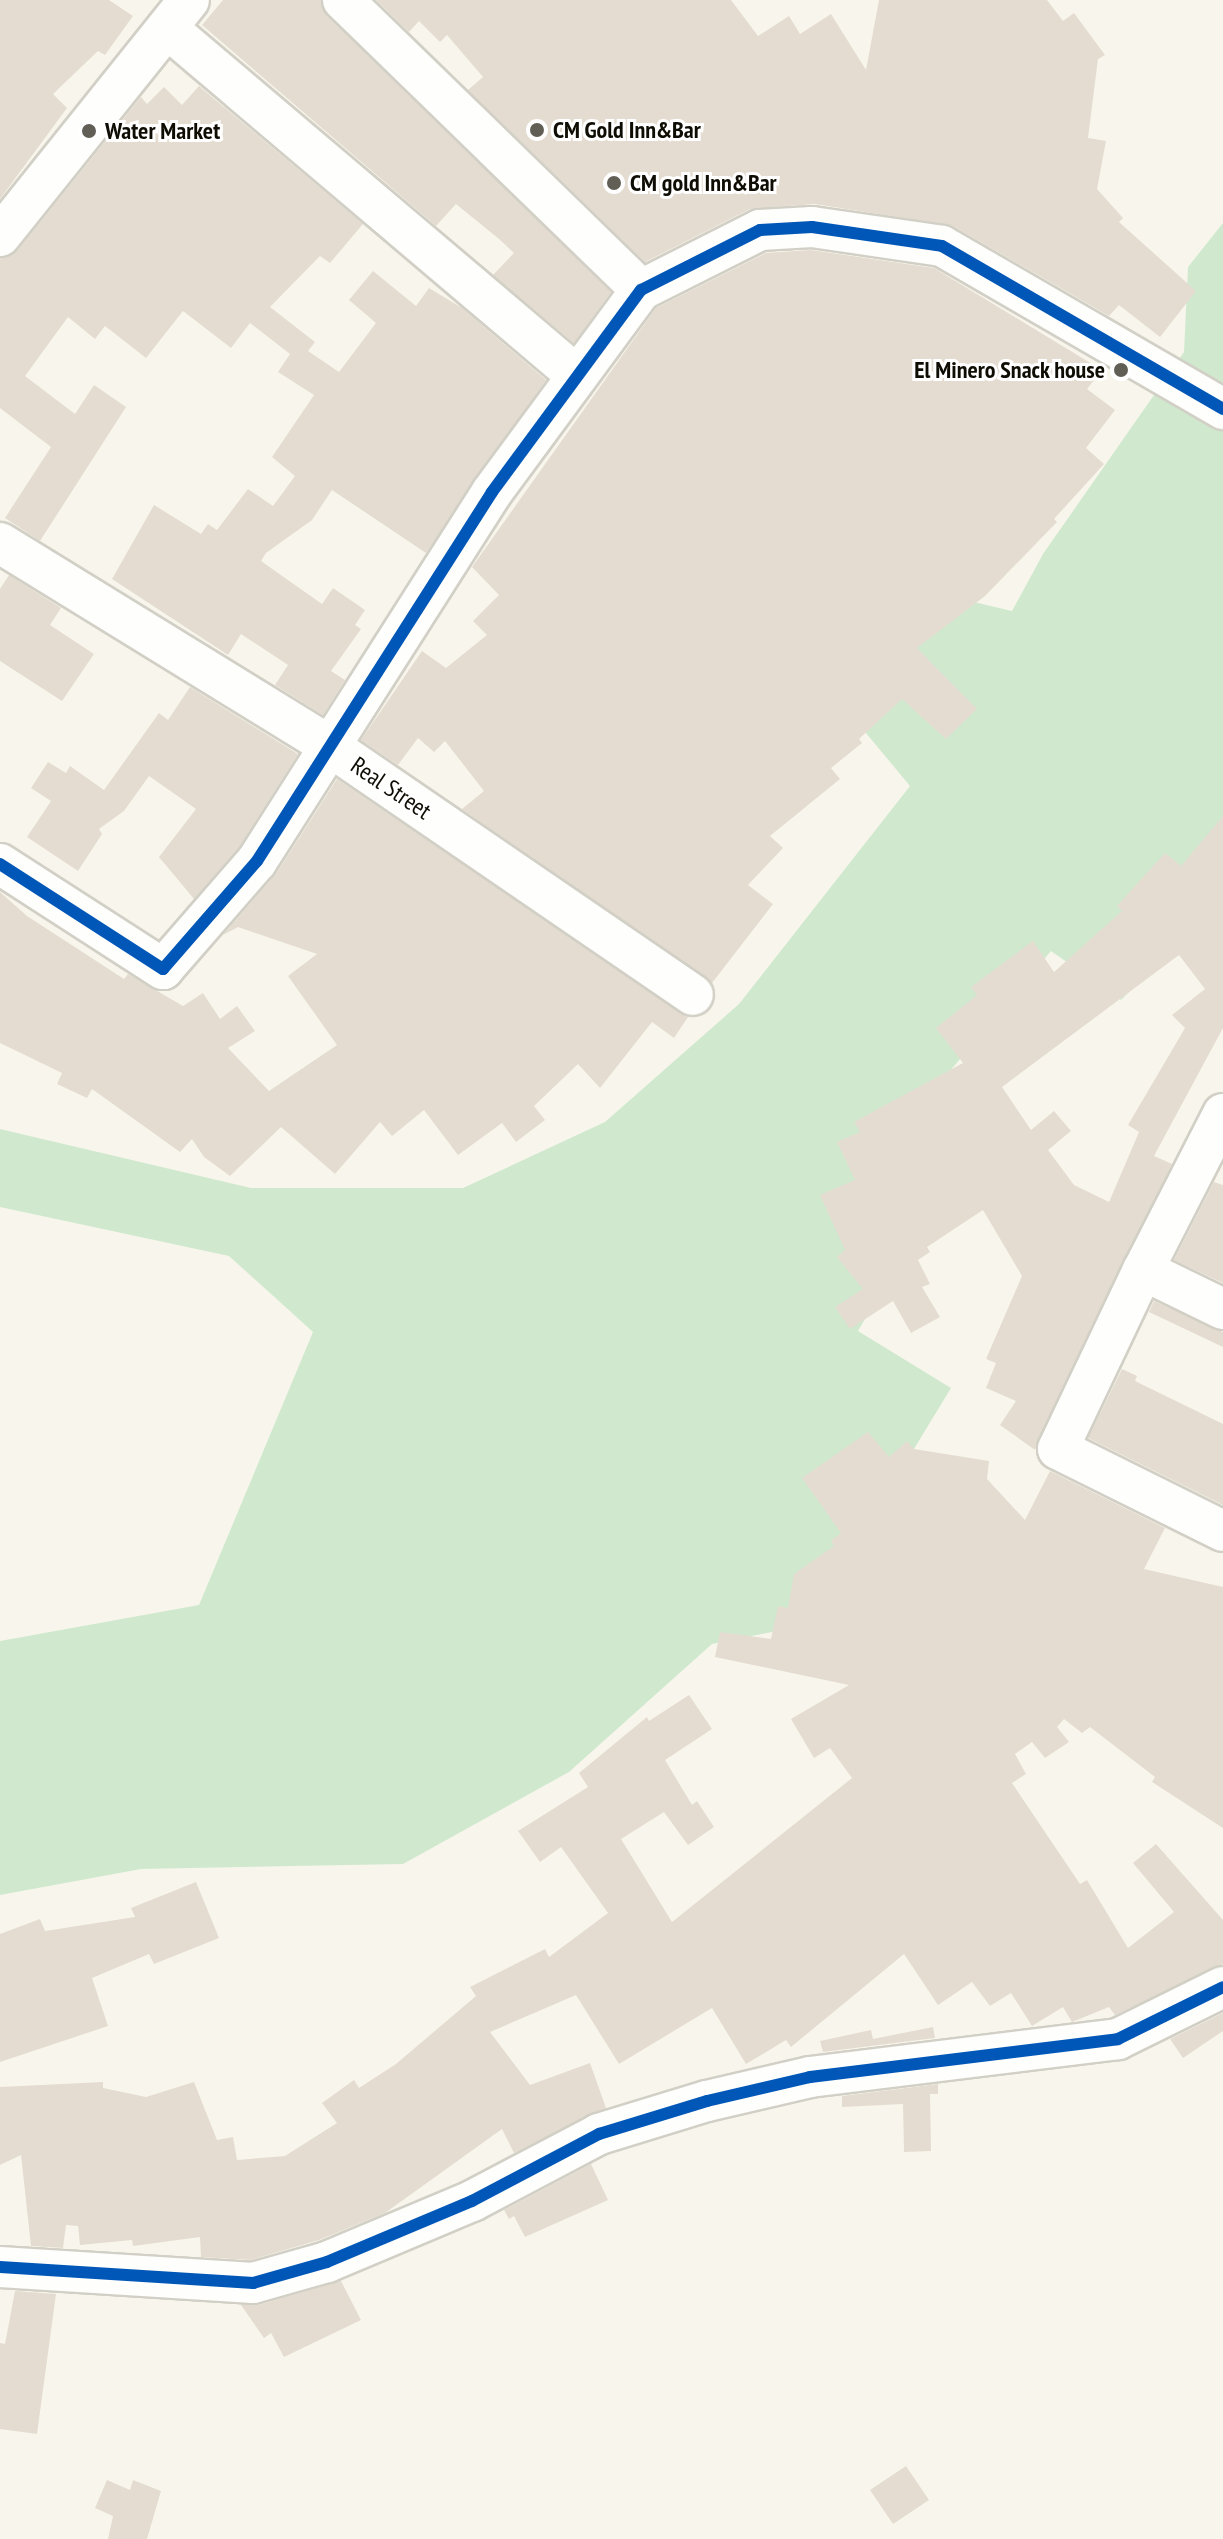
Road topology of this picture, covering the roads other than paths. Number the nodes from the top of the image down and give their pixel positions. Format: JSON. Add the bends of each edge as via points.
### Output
{"nodes":[{"id":1,"x":343,"y":0,"type":"edge"},
{"id":2,"x":178,"y":14,"type":"edge"},
{"id":3,"x":0,"y":236,"type":"edge"},
{"id":4,"x":641,"y":290,"type":"junction"},
{"id":5,"x":575,"y":374,"type":"junction"},
{"id":6,"x":1223,"y":409,"type":"edge"},
{"id":7,"x":0,"y":543,"type":"edge"},
{"id":8,"x":328,"y":745,"type":"junction"},
{"id":9,"x":0,"y":864,"type":"edge"},
{"id":10,"x":693,"y":995,"type":"dead end"},
{"id":11,"x":1223,"y":1114,"type":"edge"},
{"id":12,"x":1143,"y":1270,"type":"junction"},
{"id":13,"x":1223,"y":1309,"type":"edge"},
{"id":14,"x":1223,"y":1531,"type":"edge"},
{"id":15,"x":1223,"y":1987,"type":"edge"},
{"id":16,"x":0,"y":2267,"type":"edge"}],
"edges":[{"from":1,"to":4,"type":"street"},
{"from":2,"to":3,"type":"street"},
{"from":2,"to":5,"type":"street"},
{"from":4,"to":5,"type":"street"},
{"from":4,"to":6,"type":"street","via":[[760,230],[812,227],[942,246]]},
{"from":5,"to":8,"type":"street"},
{"from":7,"to":8,"type":"street","name":"Real Street"},
{"from":8,"to":9,"type":"street","via":[[257,861],[163,969]]},
{"from":8,"to":10,"type":"street","name":"Real Street"},
{"from":11,"to":12,"type":"street"},
{"from":12,"to":13,"type":"street"},
{"from":12,"to":14,"type":"street","via":[[1058,1449]]},
{"from":15,"to":16,"type":"street","via":[[1118,2039],[810,2077],[693,2105],[599,2134],[472,2201],[327,2262],[253,2283]]}]}
